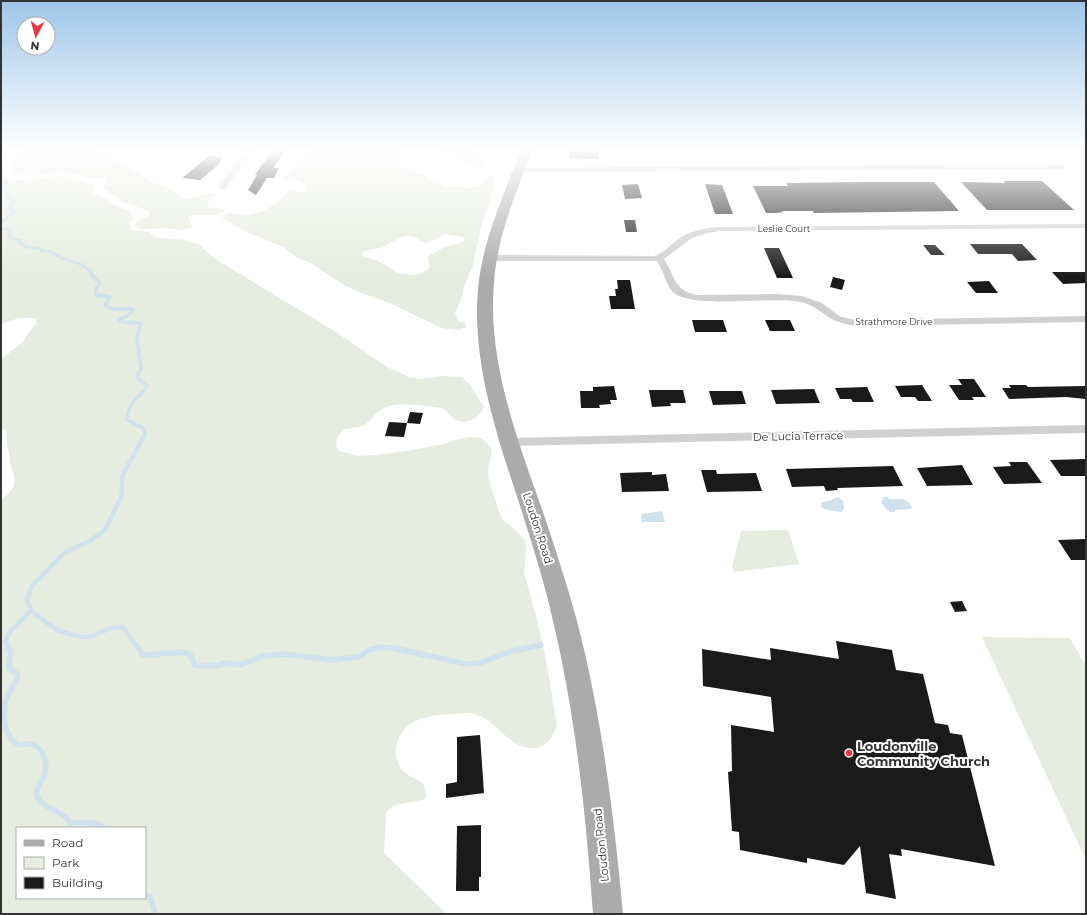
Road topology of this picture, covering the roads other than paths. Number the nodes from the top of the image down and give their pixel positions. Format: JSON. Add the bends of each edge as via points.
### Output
{"nodes":[{"id":1,"x":512,"y":192,"type":"edge"},
{"id":2,"x":1086,"y":226,"type":"edge"},
{"id":3,"x":490,"y":258,"type":"junction"},
{"id":4,"x":659,"y":258,"type":"junction"},
{"id":5,"x":1086,"y":319,"type":"edge"},
{"id":6,"x":1086,"y":429,"type":"edge"},
{"id":7,"x":510,"y":442,"type":"junction"},
{"id":8,"x":608,"y":914,"type":"edge"}],
"edges":[{"from":1,"to":3,"type":"main road","name":"Loudon Road"},
{"from":2,"to":4,"type":"street","name":"Leslie Court","via":[[712,230],[692,235],[666,256]]},
{"from":3,"to":4,"type":"street"},
{"from":3,"to":7,"type":"main road","name":"Loudon Road","via":[[486,299],[488,342],[493,375]]},
{"from":4,"to":5,"type":"street","name":"Strathmore Drive","via":[[664,264],[672,286],[681,294],[697,298],[802,299],[819,305],[836,318],[856,323]]},
{"from":6,"to":7,"type":"street","name":"De Lucia Terrace"},
{"from":7,"to":8,"type":"main road","name":"Loudon Road","via":[[548,557],[572,650],[596,792]]}]}
